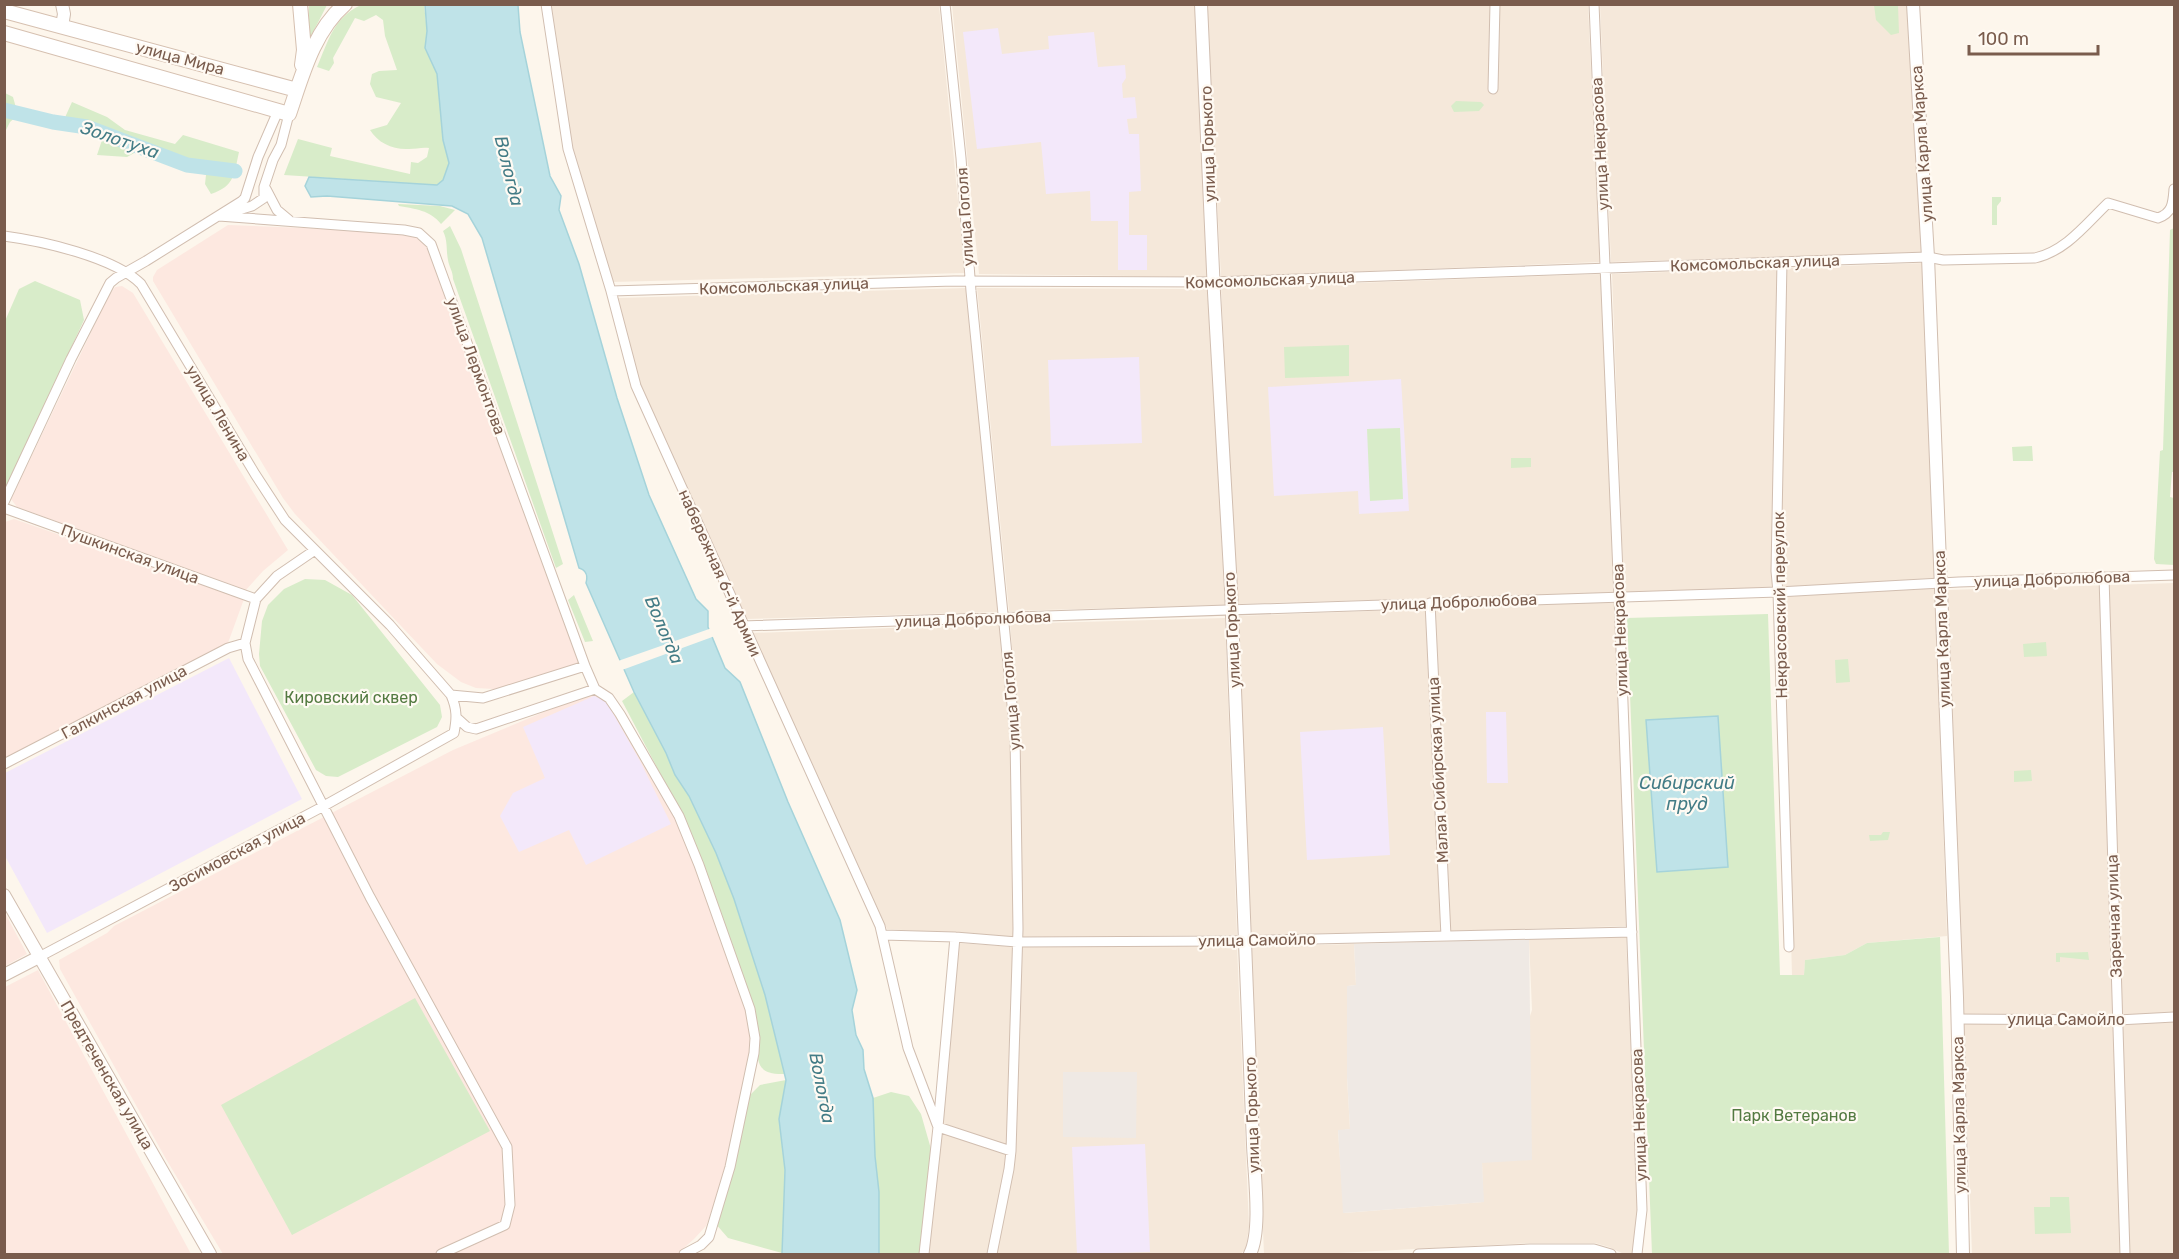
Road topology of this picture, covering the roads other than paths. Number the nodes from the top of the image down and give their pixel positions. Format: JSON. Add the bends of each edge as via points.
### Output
{"nodes":[{"id":1,"x":62,"y":4,"type":"edge"},
{"id":2,"x":300,"y":4,"type":"edge"},
{"id":3,"x":345,"y":4,"type":"edge"},
{"id":4,"x":546,"y":4,"type":"edge"},
{"id":5,"x":945,"y":4,"type":"edge"},
{"id":6,"x":1201,"y":4,"type":"edge"},
{"id":7,"x":1495,"y":4,"type":"edge"},
{"id":8,"x":1594,"y":4,"type":"edge"},
{"id":9,"x":1913,"y":4,"type":"edge"},
{"id":10,"x":4,"y":11,"type":"edge"},
{"id":11,"x":62,"y":26,"type":"junction"},
{"id":12,"x":4,"y":33,"type":"edge"},
{"id":13,"x":57,"y":48,"type":"junction"},
{"id":14,"x":304,"y":50,"type":"junction"},
{"id":15,"x":306,"y":67,"type":"junction"},
{"id":16,"x":294,"y":89,"type":"junction"},
{"id":17,"x":1492,"y":89,"type":"dead end"},
{"id":18,"x":283,"y":113,"type":"junction"},
{"id":19,"x":250,"y":184,"type":"junction"},
{"id":20,"x":264,"y":187,"type":"junction"},
{"id":21,"x":2175,"y":189,"type":"edge"},
{"id":22,"x":255,"y":205,"type":"junction"},
{"id":23,"x":219,"y":216,"type":"junction"},
{"id":24,"x":265,"y":219,"type":"junction"},
{"id":25,"x":291,"y":221,"type":"junction"},
{"id":26,"x":4,"y":236,"type":"edge"},
{"id":27,"x":1929,"y":257,"type":"junction"},
{"id":28,"x":1782,"y":262,"type":"junction"},
{"id":29,"x":1606,"y":268,"type":"junction"},
{"id":30,"x":128,"y":272,"type":"junction"},
{"id":31,"x":970,"y":282,"type":"junction"},
{"id":32,"x":1214,"y":282,"type":"junction"},
{"id":33,"x":611,"y":291,"type":"junction"},
{"id":34,"x":4,"y":502,"type":"edge"},
{"id":35,"x":4,"y":508,"type":"edge"},
{"id":36,"x":315,"y":550,"type":"junction"},
{"id":37,"x":2175,"y":574,"type":"edge"},
{"id":38,"x":2104,"y":577,"type":"junction"},
{"id":39,"x":1940,"y":583,"type":"junction"},
{"id":40,"x":1778,"y":592,"type":"junction"},
{"id":41,"x":1619,"y":597,"type":"junction"},
{"id":42,"x":256,"y":599,"type":"junction"},
{"id":43,"x":1430,"y":603,"type":"junction"},
{"id":44,"x":1231,"y":611,"type":"junction"},
{"id":45,"x":1004,"y":617,"type":"junction"},
{"id":46,"x":743,"y":626,"type":"junction"},
{"id":47,"x":245,"y":643,"type":"junction"},
{"id":48,"x":585,"y":666,"type":"junction"},
{"id":49,"x":595,"y":689,"type":"junction"},
{"id":50,"x":451,"y":695,"type":"junction"},
{"id":51,"x":457,"y":718,"type":"junction"},
{"id":52,"x":4,"y":764,"type":"edge"},
{"id":53,"x":322,"y":807,"type":"junction"},
{"id":54,"x":4,"y":895,"type":"edge"},
{"id":55,"x":1632,"y":932,"type":"junction"},
{"id":56,"x":883,"y":935,"type":"junction"},
{"id":57,"x":1446,"y":936,"type":"junction"},
{"id":58,"x":955,"y":937,"type":"junction"},
{"id":59,"x":1245,"y":941,"type":"junction"},
{"id":60,"x":1017,"y":942,"type":"junction"},
{"id":61,"x":1789,"y":947,"type":"dead end"},
{"id":62,"x":39,"y":957,"type":"junction"},
{"id":63,"x":4,"y":975,"type":"edge"},
{"id":64,"x":2175,"y":1017,"type":"edge"},
{"id":65,"x":1957,"y":1019,"type":"junction"},
{"id":66,"x":2118,"y":1020,"type":"junction"},
{"id":67,"x":938,"y":1127,"type":"junction"},
{"id":68,"x":1011,"y":1151,"type":"junction"},
{"id":69,"x":210,"y":1254,"type":"edge"},
{"id":70,"x":441,"y":1254,"type":"edge"},
{"id":71,"x":684,"y":1254,"type":"edge"},
{"id":72,"x":924,"y":1254,"type":"edge"},
{"id":73,"x":992,"y":1254,"type":"edge"},
{"id":74,"x":1250,"y":1254,"type":"edge"},
{"id":75,"x":1418,"y":1254,"type":"edge"},
{"id":76,"x":1611,"y":1254,"type":"edge"},
{"id":77,"x":1637,"y":1254,"type":"edge"},
{"id":78,"x":1963,"y":1254,"type":"edge"},
{"id":79,"x":2125,"y":1254,"type":"edge"}],
"edges":[{"from":1,"to":11,"type":"street"},
{"from":2,"to":14,"type":"main road"},
{"from":3,"to":15,"type":"main road","via":[[320,35]]},
{"from":4,"to":33,"type":"street","name":"набережная 6-й Армии","via":[[568,149]]},
{"from":5,"to":31,"type":"street","name":"улица Гоголя"},
{"from":6,"to":32,"type":"street","name":"улица Горького"},
{"from":7,"to":17,"type":"street"},
{"from":8,"to":29,"type":"street","name":"улица Некрасова"},
{"from":9,"to":27,"type":"street","name":"улица Карла Маркса"},
{"from":10,"to":11,"type":"main road","name":"улица Мира"},
{"from":11,"to":13,"type":"main road"},
{"from":11,"to":16,"type":"main road","name":"улица Мира"},
{"from":12,"to":13,"type":"main road","name":"улица Мира"},
{"from":13,"to":18,"type":"main road","name":"улица Мира"},
{"from":14,"to":15,"type":"main road"},
{"from":14,"to":16,"type":"main road"},
{"from":15,"to":16,"type":"main road"},
{"from":16,"to":18,"type":"main road"},
{"from":18,"to":19,"type":"street","via":[[258,157]]},
{"from":18,"to":20,"type":"street","via":[[281,145]]},
{"from":19,"to":20,"type":"street","via":[[258,192]]},
{"from":19,"to":22,"type":"street"},
{"from":19,"to":23,"type":"street","via":[[245,198]]},
{"from":20,"to":22,"type":"street","via":[[264,198]]},
{"from":20,"to":25,"type":"street","via":[[276,210]]},
{"from":21,"to":27,"type":"street","name":"Комсомольская улица","via":[[2172,207],[2164,216],[2158,218],[2108,203],[2064,246],[2047,255],[1943,260]]},
{"from":22,"to":23,"type":"street"},
{"from":22,"to":24,"type":"street"},
{"from":23,"to":24,"type":"street","name":"улица Лермонтова"},
{"from":23,"to":30,"type":"street"},
{"from":24,"to":25,"type":"street","name":"улица Лермонтова"},
{"from":25,"to":48,"type":"street","name":"улица Лермонтова","via":[[419,233],[431,244]]},
{"from":26,"to":30,"type":"street","via":[[54,246]]},
{"from":27,"to":28,"type":"street","name":"Комсомольская улица"},
{"from":27,"to":39,"type":"street","name":"улица Карла Маркса"},
{"from":28,"to":29,"type":"street","name":"Комсомольская улица"},
{"from":28,"to":40,"type":"street","name":"Некрасовский переулок"},
{"from":29,"to":32,"type":"street","name":"Комсомольская улица"},
{"from":29,"to":41,"type":"street","name":"улица Некрасова"},
{"from":30,"to":34,"type":"street","via":[[116,278],[104,294]]},
{"from":30,"to":36,"type":"street","name":"улица Ленина","via":[[141,284],[271,500]]},
{"from":31,"to":32,"type":"street","name":"Комсомольская улица"},
{"from":31,"to":33,"type":"street","name":"Комсомольская улица"},
{"from":31,"to":45,"type":"street","name":"улица Гоголя"},
{"from":32,"to":44,"type":"street","name":"улица Горького"},
{"from":33,"to":46,"type":"street","name":"набережная 6-й Армии","via":[[636,386]]},
{"from":35,"to":42,"type":"street","name":"Пушкинская улица"},
{"from":36,"to":42,"type":"street","via":[[277,576]]},
{"from":36,"to":50,"type":"street","name":"улица Ленина","via":[[390,625]]},
{"from":37,"to":38,"type":"street","name":"улица Добролюбова"},
{"from":38,"to":39,"type":"street","name":"улица Добролюбова"},
{"from":38,"to":66,"type":"street","name":"Заречная улица"},
{"from":39,"to":40,"type":"street","name":"улица Добролюбова"},
{"from":39,"to":65,"type":"street","name":"улица Карла Маркса"},
{"from":40,"to":41,"type":"street","name":"улица Добролюбова"},
{"from":40,"to":61,"type":"street","name":"Некрасовский переулок"},
{"from":41,"to":43,"type":"street","name":"улица Добролюбова"},
{"from":41,"to":55,"type":"street","name":"улица Некрасова"},
{"from":42,"to":47,"type":"street"},
{"from":43,"to":44,"type":"street","name":"улица Добролюбова"},
{"from":43,"to":57,"type":"street","name":"Малая Сибирская улица"},
{"from":44,"to":45,"type":"street","name":"улица Добролюбова"},
{"from":44,"to":59,"type":"street","name":"улица Горького"},
{"from":45,"to":46,"type":"street","name":"улица Добролюбова"},
{"from":45,"to":60,"type":"street","name":"улица Гоголя","via":[[1015,735]]},
{"from":46,"to":56,"type":"street","name":"набережная 6-й Армии"},
{"from":47,"to":52,"type":"street","name":"Галкинская улица","via":[[228,648]]},
{"from":47,"to":53,"type":"street","via":[[252,669]]},
{"from":48,"to":49,"type":"street","name":"улица Лермонтова"},
{"from":48,"to":50,"type":"street","via":[[483,698]]},
{"from":49,"to":51,"type":"street","via":[[476,729]]},
{"from":49,"to":71,"type":"street","via":[[609,698],[620,714],[679,816],[753,1023],[752,1069],[713,1227],[701,1245]]},
{"from":50,"to":51,"type":"street","name":"улица Ленина"},
{"from":51,"to":53,"type":"street","name":"Зосимовская улица","via":[[454,733]]},
{"from":53,"to":62,"type":"street","name":"Зосимовская улица"},
{"from":53,"to":70,"type":"street","via":[[507,1147],[510,1205],[505,1225]]},
{"from":54,"to":62,"type":"street","name":"Предтеченская улица"},
{"from":55,"to":57,"type":"street","name":"улица Самойло"},
{"from":55,"to":77,"type":"street","name":"улица Некрасова","via":[[1642,1210]]},
{"from":56,"to":58,"type":"street","name":"улица Самойло"},
{"from":56,"to":67,"type":"street","name":"набережная 6-й Армии","via":[[908,1048]]},
{"from":57,"to":59,"type":"street","name":"улица Самойло"},
{"from":58,"to":60,"type":"street","name":"улица Самойло"},
{"from":58,"to":67,"type":"street","name":"набережная 6-й Армии"},
{"from":59,"to":60,"type":"street","name":"улица Самойло"},
{"from":59,"to":74,"type":"street","name":"улица Горького","via":[[1256,1224]]},
{"from":60,"to":68,"type":"street","name":"улица Гоголя"},
{"from":62,"to":63,"type":"street","name":"Зосимовская улица"},
{"from":62,"to":69,"type":"street","name":"Предтеченская улица"},
{"from":64,"to":66,"type":"street","name":"улица Самойло"},
{"from":65,"to":66,"type":"street","name":"улица Самойло"},
{"from":65,"to":78,"type":"street","name":"улица Карла Маркса"},
{"from":66,"to":79,"type":"street","name":"Заречная улица"},
{"from":67,"to":68,"type":"street"},
{"from":67,"to":72,"type":"street","name":"набережная 6-й Армии"},
{"from":68,"to":73,"type":"street","name":"улица Гоголя"},
{"from":75,"to":76,"type":"street","via":[[1594,1249]]}]}
